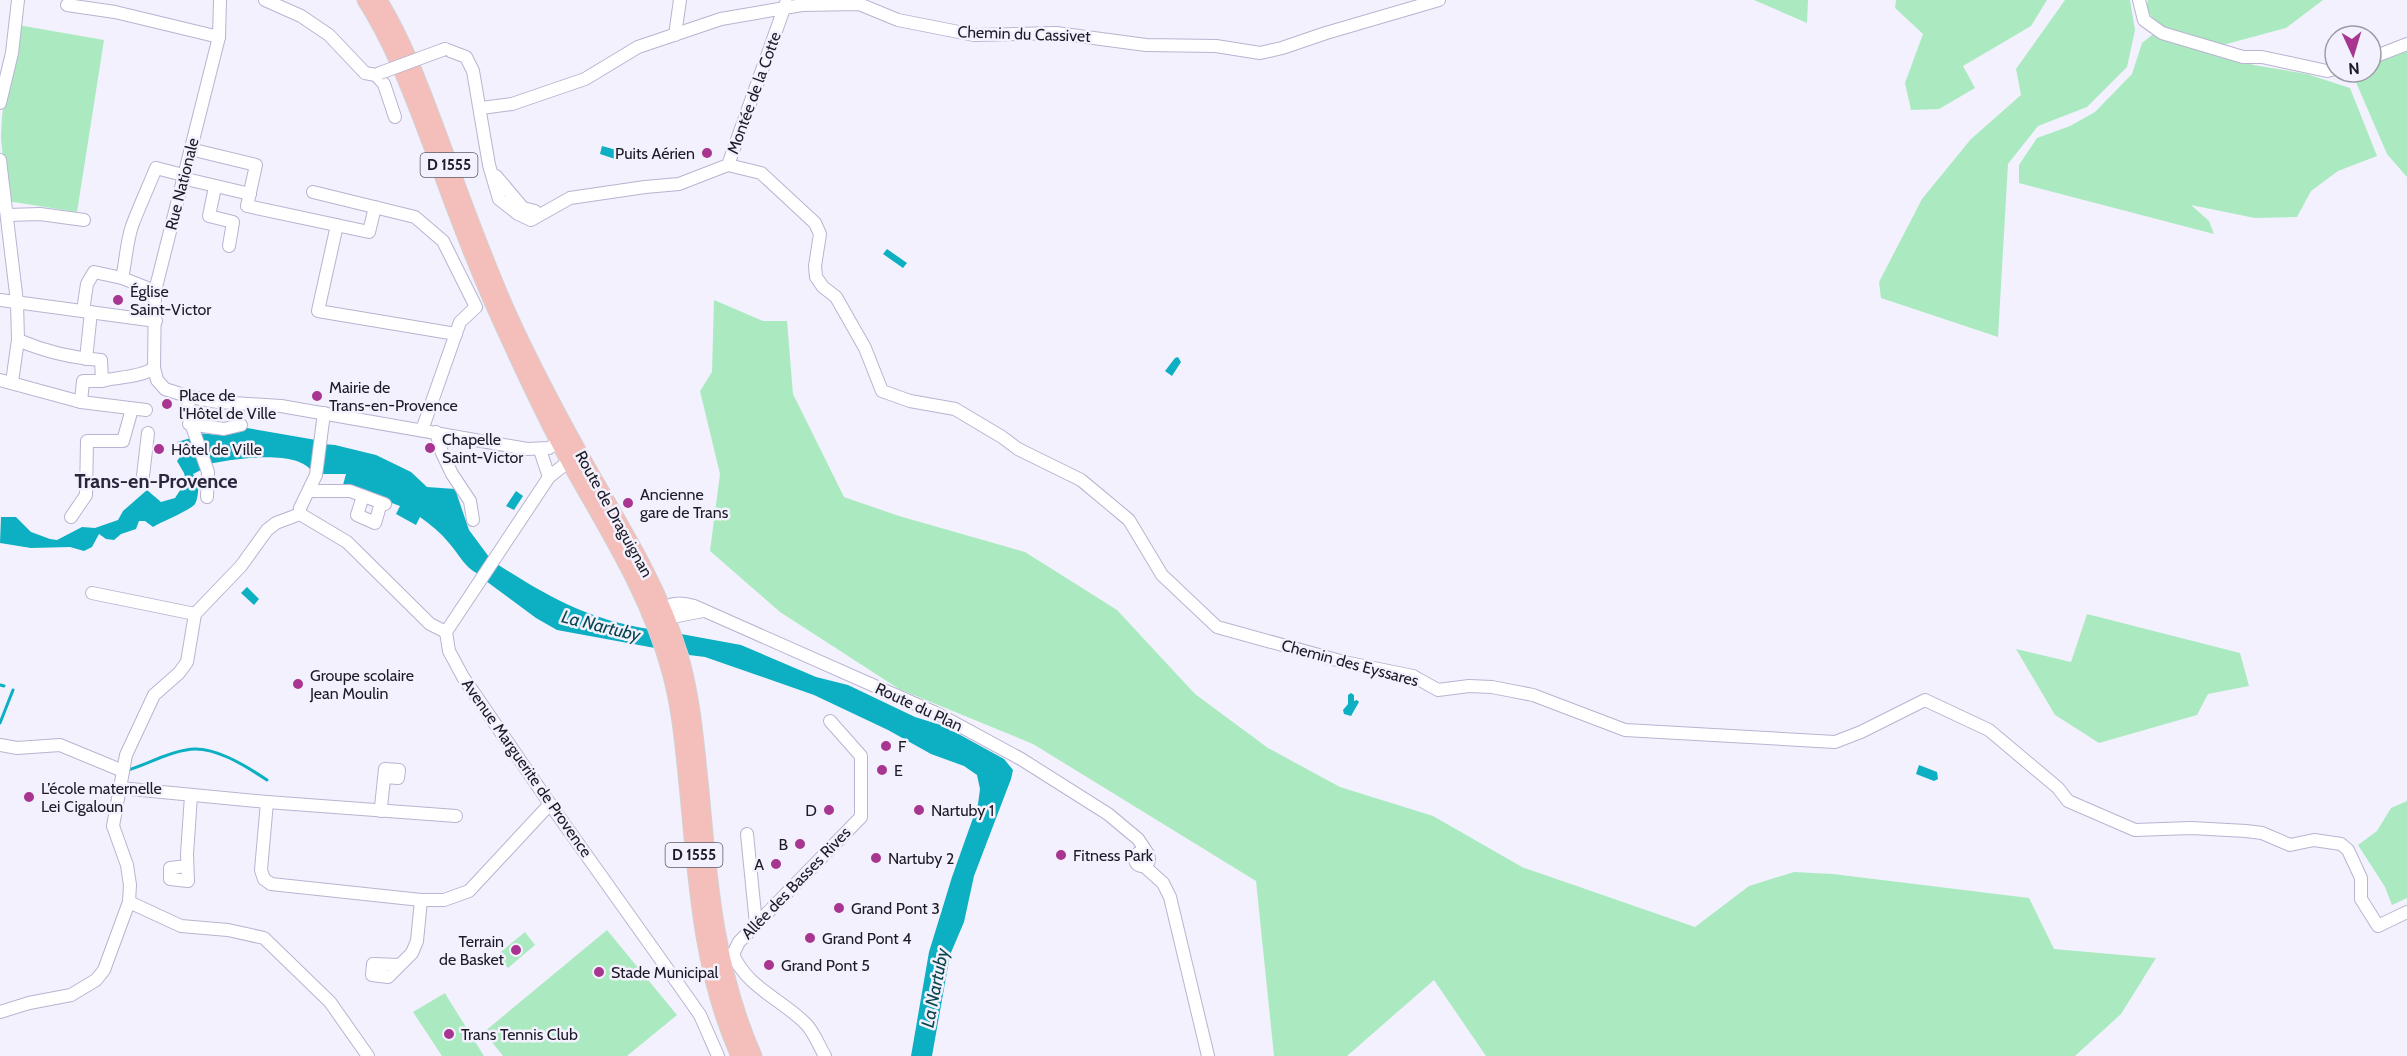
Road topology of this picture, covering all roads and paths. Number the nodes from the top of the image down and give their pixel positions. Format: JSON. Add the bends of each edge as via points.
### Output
{"nodes":[{"id":1,"x":18,"y":0,"type":"edge"},
{"id":2,"x":220,"y":0,"type":"edge"},
{"id":3,"x":265,"y":0,"type":"edge"},
{"id":4,"x":365,"y":0,"type":"edge"},
{"id":5,"x":379,"y":0,"type":"edge"},
{"id":6,"x":680,"y":0,"type":"edge"},
{"id":7,"x":1439,"y":0,"type":"edge"},
{"id":8,"x":2139,"y":0,"type":"edge"},
{"id":9,"x":786,"y":4,"type":"edge"},
{"id":10,"x":67,"y":5,"type":"dead end"},
{"id":11,"x":675,"y":35,"type":"junction"},
{"id":12,"x":219,"y":37,"type":"junction"},
{"id":13,"x":2407,"y":44,"type":"edge"},
{"id":14,"x":2383,"y":53,"type":"edge"},
{"id":15,"x":2323,"y":70,"type":"edge"},
{"id":16,"x":378,"y":74,"type":"junction"},
{"id":17,"x":0,"y":103,"type":"edge"},
{"id":18,"x":481,"y":108,"type":"junction"},
{"id":19,"x":395,"y":117,"type":"dead end"},
{"id":20,"x":190,"y":149,"type":"junction"},
{"id":21,"x":0,"y":160,"type":"edge"},
{"id":22,"x":728,"y":165,"type":"junction"},
{"id":23,"x":182,"y":177,"type":"junction"},
{"id":24,"x":215,"y":187,"type":"dead end"},
{"id":25,"x":313,"y":192,"type":"dead end"},
{"id":26,"x":250,"y":194,"type":"junction"},
{"id":27,"x":375,"y":207,"type":"junction"},
{"id":28,"x":7,"y":215,"type":"junction"},
{"id":29,"x":84,"y":220,"type":"dead end"},
{"id":30,"x":337,"y":225,"type":"junction"},
{"id":31,"x":229,"y":246,"type":"dead end"},
{"id":32,"x":122,"y":278,"type":"junction"},
{"id":33,"x":155,"y":291,"type":"junction"},
{"id":34,"x":0,"y":300,"type":"edge"},
{"id":35,"x":17,"y":302,"type":"junction"},
{"id":36,"x":87,"y":312,"type":"junction"},
{"id":37,"x":156,"y":321,"type":"junction"},
{"id":38,"x":458,"y":328,"type":"junction"},
{"id":39,"x":18,"y":340,"type":"junction"},
{"id":40,"x":86,"y":359,"type":"junction"},
{"id":41,"x":154,"y":368,"type":"junction"},
{"id":42,"x":6,"y":381,"type":"edge"},
{"id":43,"x":102,"y":381,"type":"junction"},
{"id":44,"x":190,"y":397,"type":"junction"},
{"id":45,"x":81,"y":402,"type":"junction"},
{"id":46,"x":132,"y":409,"type":"junction"},
{"id":47,"x":146,"y":410,"type":"dead end"},
{"id":48,"x":324,"y":414,"type":"junction"},
{"id":49,"x":241,"y":425,"type":"dead end"},
{"id":50,"x":568,"y":428,"type":"junction"},
{"id":51,"x":191,"y":429,"type":"junction"},
{"id":52,"x":422,"y":430,"type":"junction"},
{"id":53,"x":436,"y":432,"type":"junction"},
{"id":54,"x":148,"y":433,"type":"dead end"},
{"id":55,"x":560,"y":443,"type":"junction"},
{"id":56,"x":540,"y":450,"type":"junction"},
{"id":57,"x":567,"y":466,"type":"junction"},
{"id":58,"x":143,"y":476,"type":"dead end"},
{"id":59,"x":549,"y":477,"type":"junction"},
{"id":60,"x":309,"y":490,"type":"junction"},
{"id":61,"x":363,"y":496,"type":"junction"},
{"id":62,"x":207,"y":497,"type":"dead end"},
{"id":63,"x":300,"y":514,"type":"junction"},
{"id":64,"x":615,"y":516,"type":"junction"},
{"id":65,"x":71,"y":517,"type":"dead end"},
{"id":66,"x":473,"y":520,"type":"dead end"},
{"id":67,"x":92,"y":593,"type":"dead end"},
{"id":68,"x":195,"y":614,"type":"junction"},
{"id":69,"x":662,"y":620,"type":"junction"},
{"id":70,"x":446,"y":632,"type":"junction"},
{"id":71,"x":830,"y":721,"type":"dead end"},
{"id":72,"x":0,"y":745,"type":"edge"},
{"id":73,"x":123,"y":771,"type":"junction"},
{"id":74,"x":384,"y":777,"type":"dead end"},
{"id":75,"x":120,"y":788,"type":"junction"},
{"id":76,"x":191,"y":796,"type":"junction"},
{"id":77,"x":267,"y":802,"type":"junction"},
{"id":78,"x":550,"y":804,"type":"junction"},
{"id":79,"x":381,"y":811,"type":"junction"},
{"id":80,"x":456,"y":816,"type":"dead end"},
{"id":81,"x":747,"y":834,"type":"dead end"},
{"id":82,"x":187,"y":866,"type":"dead end"},
{"id":83,"x":421,"y":900,"type":"junction"},
{"id":84,"x":129,"y":902,"type":"junction"},
{"id":85,"x":2407,"y":912,"type":"edge"},
{"id":86,"x":756,"y":924,"type":"junction"},
{"id":87,"x":399,"y":965,"type":"dead end"},
{"id":88,"x":0,"y":1012,"type":"edge"},
{"id":89,"x":368,"y":1056,"type":"edge"},
{"id":90,"x":718,"y":1056,"type":"edge"},
{"id":91,"x":740,"y":1056,"type":"edge"},
{"id":92,"x":754,"y":1056,"type":"edge"},
{"id":93,"x":825,"y":1056,"type":"edge"},
{"id":94,"x":1208,"y":1056,"type":"edge"}],
"edges":[{"from":1,"to":17,"type":"street","via":[[12,53]]},
{"from":2,"to":12,"type":"street","name":"Rue Nationale"},
{"from":3,"to":16,"type":"street","via":[[301,16],[329,35],[365,73]]},
{"from":4,"to":55,"type":"main road","name":"Route de Draguignan","number":"D 1555","via":[[394,51],[478,270]]},
{"from":5,"to":50,"type":"main road","name":"Route de Draguignan","number":"D 1555","via":[[405,48],[509,315]]},
{"from":6,"to":11,"type":"street"},
{"from":7,"to":9,"type":"street","name":"Chemin du Cassivet","via":[[1260,53],[1216,46],[1146,45],[1056,33],[974,35],[898,21],[859,4]]},
{"from":8,"to":15,"type":"street","via":[[2144,20],[2162,33],[2243,57],[2262,57]]},
{"from":9,"to":11,"type":"street","name":"Chemin du Cassivet","via":[[721,19]]},
{"from":9,"to":22,"type":"street","name":"Montée de la Cotte"},
{"from":10,"to":12,"type":"street","via":[[115,12]]},
{"from":11,"to":18,"type":"street","name":"Chemin du Cassivet","via":[[638,47],[585,79],[512,104]]},
{"from":12,"to":20,"type":"street","name":"Rue Nationale"},
{"from":13,"to":14,"type":"street"},
{"from":16,"to":18,"type":"street","name":"Montée de la Cotte","bridge":true,"via":[[445,49],[466,57]]},
{"from":16,"to":19,"type":"street"},
{"from":18,"to":22,"type":"street","name":"Montée de la Cotte","via":[[489,165],[523,208],[542,213],[570,198],[679,184]]},
{"from":20,"to":23,"type":"street","name":"Rue Nationale"},
{"from":20,"to":26,"type":"street","via":[[256,165]]},
{"from":21,"to":28,"type":"street"},
{"from":22,"to":85,"type":"street","name":"Chemin des Eyssares","via":[[761,173],[815,223],[820,234],[816,277],[836,297],[865,348],[882,392],[955,409],[1018,449],[1081,480],[1129,520],[1162,575],[1217,627],[1344,662],[1413,676],[1438,690],[1492,687],[1533,695],[1625,730],[1835,742],[1925,699],[1989,730],[2068,801],[2135,830],[2246,831],[2290,845],[2314,840],[2341,843],[2361,878],[2361,899],[2379,926]]},
{"from":23,"to":26,"type":"street"},
{"from":23,"to":32,"type":"street","via":[[156,168],[132,227]]},
{"from":23,"to":33,"type":"street","name":"Rue Nationale"},
{"from":24,"to":31,"type":"street","via":[[209,216],[233,222]]},
{"from":25,"to":27,"type":"street"},
{"from":26,"to":30,"type":"street","via":[[247,206]]},
{"from":27,"to":30,"type":"street","via":[[369,232]]},
{"from":27,"to":38,"type":"street","via":[[415,217],[443,241],[476,307]]},
{"from":28,"to":29,"type":"street","via":[[40,214]]},
{"from":28,"to":35,"type":"street"},
{"from":30,"to":38,"type":"street","via":[[318,310]]},
{"from":32,"to":33,"type":"street"},
{"from":32,"to":36,"type":"street","via":[[94,272],[87,284]]},
{"from":33,"to":37,"type":"street","name":"Rue Nationale"},
{"from":34,"to":35,"type":"street"},
{"from":35,"to":36,"type":"street"},
{"from":35,"to":39,"type":"street"},
{"from":36,"to":37,"type":"street"},
{"from":36,"to":40,"type":"street"},
{"from":37,"to":41,"type":"street","name":"Rue Nationale"},
{"from":38,"to":52,"type":"street"},
{"from":39,"to":40,"type":"street"},
{"from":39,"to":42,"type":"street"},
{"from":40,"to":43,"type":"street","via":[[101,360]]},
{"from":41,"to":43,"type":"street","via":[[146,374]]},
{"from":41,"to":44,"type":"street","via":[[165,389]]},
{"from":42,"to":45,"type":"street"},
{"from":43,"to":45,"type":"street","via":[[83,381]]},
{"from":44,"to":48,"type":"street"},
{"from":44,"to":51,"type":"street","via":[[187,412]]},
{"from":45,"to":46,"type":"street"},
{"from":46,"to":47,"type":"street"},
{"from":46,"to":65,"type":"street","via":[[123,441],[87,441],[86,495]]},
{"from":48,"to":52,"type":"street"},
{"from":48,"to":60,"type":"street","via":[[316,474]]},
{"from":49,"to":51,"type":"street"},
{"from":50,"to":55,"type":"street"},
{"from":50,"to":64,"type":"main road","name":"Route de Draguignan","number":"D 1555"},
{"from":51,"to":62,"type":"street","via":[[207,470]]},
{"from":52,"to":53,"type":"street"},
{"from":53,"to":56,"type":"street"},
{"from":53,"to":66,"type":"street","via":[[452,474],[470,501]]},
{"from":54,"to":58,"type":"street"},
{"from":55,"to":56,"type":"street"},
{"from":55,"to":57,"type":"main road","name":"Route de Draguignan","number":"D 1555"},
{"from":56,"to":59,"type":"street"},
{"from":57,"to":59,"type":"street"},
{"from":57,"to":64,"type":"street","via":[[583,472]]},
{"from":57,"to":69,"type":"main road","name":"Route de Draguignan","number":"D 1555"},
{"from":59,"to":70,"type":"street"},
{"from":60,"to":61,"type":"street","via":[[350,491]]},
{"from":60,"to":63,"type":"street"},
{"from":61,"to":61,"type":"street","via":[[383,503],[375,523],[357,515]]},
{"from":63,"to":68,"type":"street","via":[[267,530],[241,566]]},
{"from":63,"to":70,"type":"street","via":[[347,542],[430,624]]},
{"from":64,"to":69,"type":"main road","name":"Route de Draguignan","number":"D 1555","via":[[638,554]]},
{"from":67,"to":68,"type":"street"},
{"from":68,"to":73,"type":"street","via":[[187,662],[154,695],[126,755]]},
{"from":69,"to":91,"type":"main road","name":"Route de Draguignan","number":"D 1555","via":[[664,650],[680,720],[706,951],[724,1019]]},
{"from":69,"to":92,"type":"main road","name":"Route de Draguignan","number":"D 1555","via":[[680,656],[693,717],[718,943],[736,1015]]},
{"from":69,"to":94,"type":"street","name":"Route du Plan","via":[[704,610],[938,714],[1083,796],[1122,826],[1138,839],[1144,857],[1170,897]]},
{"from":70,"to":78,"type":"street","name":"Avenue Marguerite de Provence","via":[[449,651],[463,677]]},
{"from":71,"to":86,"type":"street","name":"Allée des Basses Rives","via":[[861,756],[861,817]]},
{"from":72,"to":73,"type":"street","via":[[60,746]]},
{"from":73,"to":75,"type":"street"},
{"from":74,"to":79,"type":"street"},
{"from":75,"to":76,"type":"street"},
{"from":75,"to":84,"type":"street","via":[[113,826],[127,865]]},
{"from":76,"to":77,"type":"street"},
{"from":76,"to":82,"type":"street"},
{"from":77,"to":79,"type":"street"},
{"from":77,"to":83,"type":"street","via":[[261,870],[271,884]]},
{"from":78,"to":83,"type":"street","via":[[469,891],[444,900]]},
{"from":78,"to":90,"type":"street","name":"Avenue Marguerite de Provence","via":[[686,994]]},
{"from":79,"to":80,"type":"street"},
{"from":81,"to":86,"type":"street"},
{"from":83,"to":87,"type":"street","via":[[417,941],[412,953]]},
{"from":84,"to":88,"type":"street","via":[[104,970],[96,980],[71,995]]},
{"from":84,"to":89,"type":"street","via":[[181,926],[264,938],[330,1002]]},
{"from":86,"to":93,"type":"street","name":"Allée des Basses Rives","via":[[733,954],[738,966],[807,1025]]}]}
